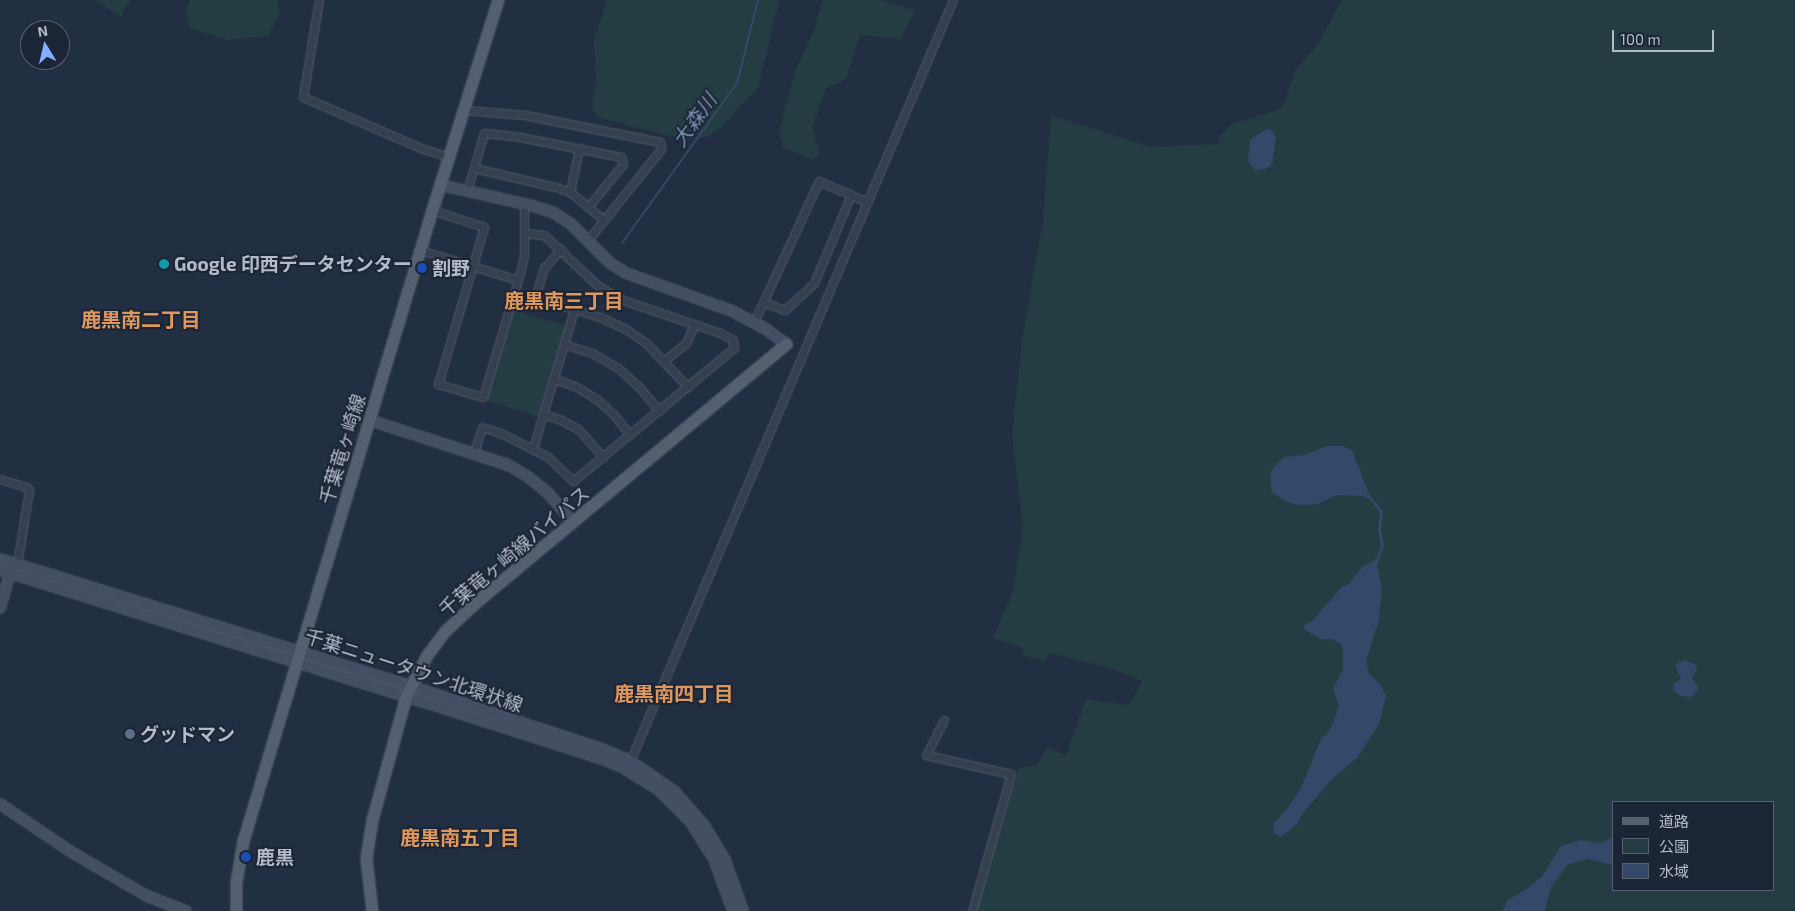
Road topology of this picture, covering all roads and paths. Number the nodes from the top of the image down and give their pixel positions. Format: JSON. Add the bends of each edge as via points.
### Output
{"nodes":[{"id":1,"x":320,"y":0,"type":"edge"},
{"id":2,"x":498,"y":0,"type":"edge"},
{"id":3,"x":953,"y":0,"type":"edge"},
{"id":4,"x":465,"y":110,"type":"junction"},
{"id":5,"x":579,"y":148,"type":"junction"},
{"id":6,"x":450,"y":157,"type":"junction"},
{"id":7,"x":474,"y":168,"type":"junction"},
{"id":8,"x":441,"y":185,"type":"junction"},
{"id":9,"x":467,"y":191,"type":"junction"},
{"id":10,"x":570,"y":192,"type":"junction"},
{"id":11,"x":851,"y":195,"type":"junction"},
{"id":12,"x":867,"y":202,"type":"junction"},
{"id":13,"x":524,"y":204,"type":"junction"},
{"id":14,"x":588,"y":207,"type":"junction"},
{"id":15,"x":432,"y":210,"type":"junction"},
{"id":16,"x":604,"y":220,"type":"junction"},
{"id":17,"x":524,"y":233,"type":"junction"},
{"id":18,"x":587,"y":241,"type":"junction"},
{"id":19,"x":561,"y":249,"type":"junction"},
{"id":20,"x":420,"y":250,"type":"junction"},
{"id":21,"x":473,"y":266,"type":"junction"},
{"id":22,"x":518,"y":280,"type":"junction"},
{"id":23,"x":763,"y":302,"type":"junction"},
{"id":24,"x":574,"y":310,"type":"junction"},
{"id":25,"x":754,"y":322,"type":"junction"},
{"id":26,"x":694,"y":326,"type":"junction"},
{"id":27,"x":564,"y":344,"type":"junction"},
{"id":28,"x":786,"y":344,"type":"joint"},
{"id":29,"x":665,"y":360,"type":"junction"},
{"id":30,"x":554,"y":379,"type":"junction"},
{"id":31,"x":688,"y":387,"type":"junction"},
{"id":32,"x":659,"y":411,"type":"junction"},
{"id":33,"x":543,"y":414,"type":"junction"},
{"id":34,"x":369,"y":420,"type":"junction"},
{"id":35,"x":630,"y":435,"type":"junction"},
{"id":36,"x":533,"y":448,"type":"junction"},
{"id":37,"x":474,"y":452,"type":"junction"},
{"id":38,"x":603,"y":457,"type":"junction"},
{"id":39,"x":0,"y":479,"type":"edge"},
{"id":40,"x":574,"y":522,"type":"junction"},
{"id":41,"x":0,"y":559,"type":"edge"},
{"id":42,"x":17,"y":565,"type":"junction"},
{"id":43,"x":0,"y":570,"type":"edge"},
{"id":44,"x":10,"y":574,"type":"junction"},
{"id":45,"x":0,"y":608,"type":"edge"},
{"id":46,"x":298,"y":657,"type":"junction"},
{"id":47,"x":408,"y":691,"type":"junction"},
{"id":48,"x":944,"y":720,"type":"dead end"},
{"id":49,"x":630,"y":761,"type":"junction"},
{"id":50,"x":0,"y":804,"type":"edge"},
{"id":51,"x":186,"y":911,"type":"edge"},
{"id":52,"x":236,"y":911,"type":"edge"},
{"id":53,"x":372,"y":911,"type":"edge"},
{"id":54,"x":733,"y":911,"type":"edge"},
{"id":55,"x":743,"y":911,"type":"edge"},
{"id":56,"x":972,"y":911,"type":"edge"}],
"edges":[{"from":1,"to":6,"type":"street","via":[[303,97],[423,150]]},
{"from":2,"to":4,"type":"main road","name":"千葉竜ヶ崎線"},
{"from":3,"to":12,"type":"street"},
{"from":4,"to":6,"type":"main road","name":"千葉竜ヶ崎線"},
{"from":4,"to":16,"type":"street","via":[[525,115],[660,142],[661,149]]},
{"from":5,"to":7,"type":"street","via":[[484,133]]},
{"from":5,"to":10,"type":"street"},
{"from":5,"to":14,"type":"street","via":[[622,157],[623,164]]},
{"from":6,"to":8,"type":"main road","name":"千葉竜ヶ崎線"},
{"from":7,"to":9,"type":"street"},
{"from":7,"to":10,"type":"street"},
{"from":8,"to":9,"type":"main road"},
{"from":8,"to":15,"type":"main road","name":"千葉竜ヶ崎線"},
{"from":9,"to":13,"type":"main road"},
{"from":10,"to":14,"type":"street"},
{"from":11,"to":12,"type":"street"},
{"from":11,"to":23,"type":"street","via":[[814,283],[785,310]]},
{"from":11,"to":23,"type":"street","via":[[819,181]]},
{"from":12,"to":49,"type":"street"},
{"from":13,"to":17,"type":"street"},
{"from":13,"to":18,"type":"main road","via":[[554,213],[571,224]]},
{"from":14,"to":16,"type":"street"},
{"from":15,"to":20,"type":"main road","name":"千葉竜ヶ崎線"},
{"from":15,"to":21,"type":"street","via":[[484,228]]},
{"from":16,"to":18,"type":"street"},
{"from":17,"to":19,"type":"street","via":[[544,235]]},
{"from":17,"to":22,"type":"street","via":[[524,255]]},
{"from":18,"to":25,"type":"main road","via":[[610,263],[635,278],[715,304]]},
{"from":19,"to":24,"type":"street","via":[[544,268],[535,297]]},
{"from":19,"to":26,"type":"street","via":[[598,286],[620,299]]},
{"from":20,"to":21,"type":"street"},
{"from":20,"to":34,"type":"main road","name":"千葉竜ヶ崎線"},
{"from":21,"to":22,"type":"street"},
{"from":21,"to":22,"type":"street","via":[[438,384],[484,397]]},
{"from":23,"to":25,"type":"street"},
{"from":24,"to":27,"type":"street"},
{"from":24,"to":29,"type":"street","via":[[624,328]]},
{"from":25,"to":28,"type":"main road"},
{"from":26,"to":29,"type":"street","via":[[686,343]]},
{"from":26,"to":31,"type":"street","via":[[733,340],[734,348]]},
{"from":27,"to":30,"type":"street"},
{"from":27,"to":32,"type":"street","via":[[592,353],[618,368]]},
{"from":28,"to":40,"type":"main road","name":"千葉竜ヶ崎線バイパス"},
{"from":29,"to":31,"type":"street"},
{"from":30,"to":33,"type":"street"},
{"from":30,"to":35,"type":"street","via":[[577,387],[598,400]]},
{"from":31,"to":32,"type":"street"},
{"from":32,"to":35,"type":"street"},
{"from":33,"to":36,"type":"street"},
{"from":33,"to":38,"type":"street","via":[[578,429]]},
{"from":34,"to":37,"type":"main road"},
{"from":34,"to":46,"type":"main road","name":"千葉竜ヶ崎線"},
{"from":35,"to":38,"type":"street"},
{"from":36,"to":37,"type":"street","via":[[482,427]]},
{"from":36,"to":38,"type":"street","via":[[548,457],[573,481]]},
{"from":37,"to":40,"type":"main road","via":[[527,476],[547,492]]},
{"from":39,"to":42,"type":"street","via":[[29,490]]},
{"from":40,"to":47,"type":"main road","name":"千葉竜ヶ崎線バイパス","via":[[460,617],[427,655]]},
{"from":41,"to":42,"type":"main road","name":"千葉ニュータウン北環状線"},
{"from":42,"to":46,"type":"main road","name":"千葉ニュータウン北環状線"},
{"from":43,"to":44,"type":"main road","name":"千葉ニュータウン北環状線"},
{"from":44,"to":45,"type":"main road"},
{"from":44,"to":46,"type":"main road","name":"千葉ニュータウン北環状線"},
{"from":46,"to":47,"type":"main road","name":"千葉ニュータウン北環状線"},
{"from":46,"to":52,"type":"main road","name":"千葉竜ヶ崎線","via":[[243,841]]},
{"from":47,"to":49,"type":"main road","name":"千葉ニュータウン北環状線","via":[[602,749]]},
{"from":47,"to":53,"type":"main road","name":"千葉竜ヶ崎線バイパス","via":[[376,800],[368,840],[367,877]]},
{"from":47,"to":54,"type":"main road","name":"千葉ニュータウン北環状線","via":[[600,758],[644,779],[671,801],[698,832],[720,874]]},
{"from":48,"to":56,"type":"street","via":[[926,755],[1011,774]]},
{"from":49,"to":55,"type":"main road","name":"千葉ニュータウン北環状線","via":[[670,788],[704,825],[726,860]]},
{"from":50,"to":51,"type":"main road","via":[[147,896]]}]}
